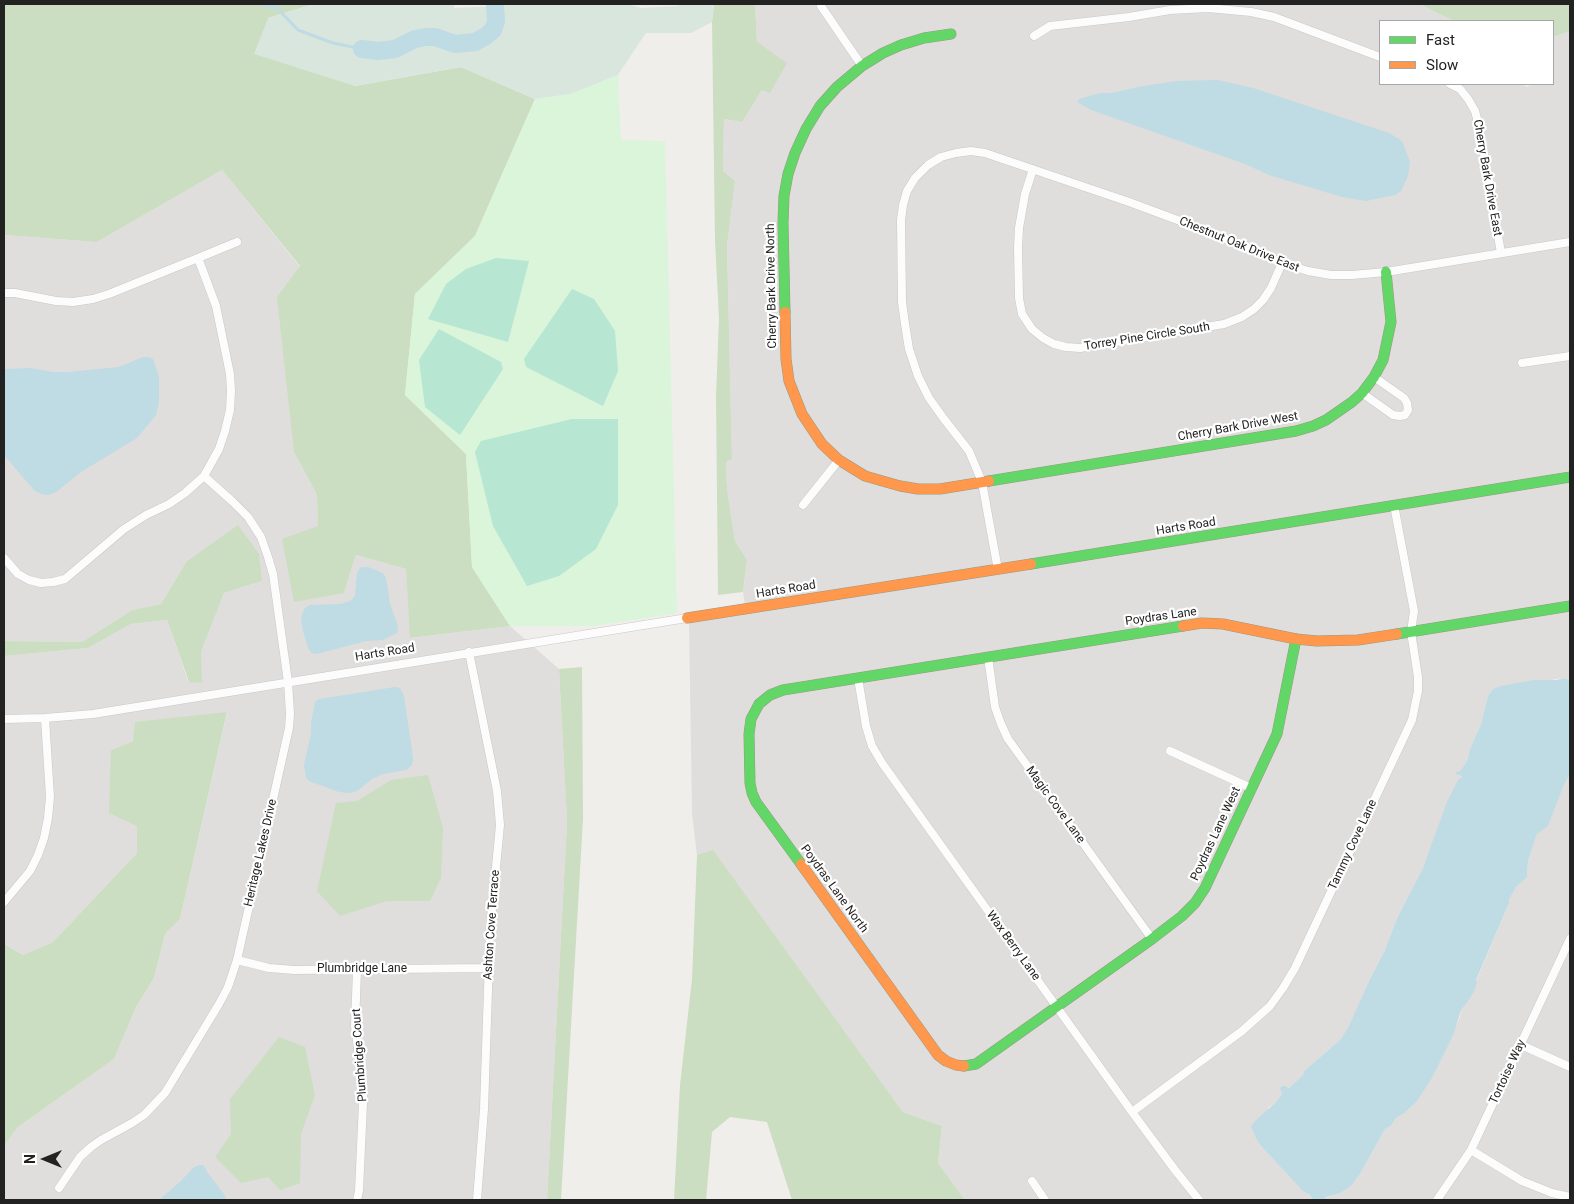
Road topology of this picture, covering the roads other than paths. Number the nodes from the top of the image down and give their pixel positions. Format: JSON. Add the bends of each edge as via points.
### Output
{"nodes":[{"id":1,"x":821,"y":6,"type":"dead end"},
{"id":2,"x":951,"y":34,"type":"dead end"},
{"id":3,"x":1034,"y":36,"type":"dead end"},
{"id":4,"x":1379,"y":57,"type":"edge"},
{"id":5,"x":862,"y":66,"type":"junction"},
{"id":6,"x":1452,"y":85,"type":"edge"},
{"id":7,"x":1033,"y":170,"type":"junction"},
{"id":8,"x":237,"y":242,"type":"dead end"},
{"id":9,"x":1570,"y":242,"type":"edge"},
{"id":10,"x":1501,"y":253,"type":"junction"},
{"id":11,"x":198,"y":258,"type":"junction"},
{"id":12,"x":1282,"y":263,"type":"junction"},
{"id":13,"x":1386,"y":272,"type":"junction"},
{"id":14,"x":4,"y":293,"type":"edge"},
{"id":15,"x":1570,"y":356,"type":"edge"},
{"id":16,"x":1522,"y":364,"type":"dead end"},
{"id":17,"x":1374,"y":377,"type":"junction"},
{"id":18,"x":1362,"y":393,"type":"junction"},
{"id":19,"x":839,"y":460,"type":"junction"},
{"id":20,"x":204,"y":476,"type":"junction"},
{"id":21,"x":1570,"y":477,"type":"edge"},
{"id":22,"x":982,"y":482,"type":"junction"},
{"id":23,"x":803,"y":505,"type":"dead end"},
{"id":24,"x":1394,"y":505,"type":"junction"},
{"id":25,"x":4,"y":558,"type":"edge"},
{"id":26,"x":998,"y":570,"type":"junction"},
{"id":27,"x":1570,"y":606,"type":"edge"},
{"id":28,"x":687,"y":618,"type":"joint"},
{"id":29,"x":1411,"y":632,"type":"junction"},
{"id":30,"x":1296,"y":639,"type":"junction"},
{"id":31,"x":469,"y":652,"type":"junction"},
{"id":32,"x":988,"y":657,"type":"junction"},
{"id":33,"x":858,"y":678,"type":"junction"},
{"id":34,"x":288,"y":682,"type":"junction"},
{"id":35,"x":760,"y":704,"type":"joint"},
{"id":36,"x":45,"y":718,"type":"junction"},
{"id":37,"x":4,"y":719,"type":"edge"},
{"id":38,"x":1170,"y":751,"type":"dead end"},
{"id":39,"x":1252,"y":788,"type":"junction"},
{"id":40,"x":4,"y":902,"type":"edge"},
{"id":41,"x":1152,"y":939,"type":"junction"},
{"id":42,"x":1570,"y":939,"type":"edge"},
{"id":43,"x":237,"y":960,"type":"junction"},
{"id":44,"x":488,"y":968,"type":"junction"},
{"id":45,"x":357,"y":969,"type":"junction"},
{"id":46,"x":1057,"y":1007,"type":"junction"},
{"id":47,"x":1521,"y":1045,"type":"junction"},
{"id":48,"x":956,"y":1065,"type":"joint"},
{"id":49,"x":1570,"y":1067,"type":"edge"},
{"id":50,"x":1132,"y":1112,"type":"junction"},
{"id":51,"x":1471,"y":1150,"type":"junction"},
{"id":52,"x":1032,"y":1181,"type":"dead end"},
{"id":53,"x":58,"y":1188,"type":"dead end"},
{"id":54,"x":1570,"y":1197,"type":"edge"},
{"id":55,"x":357,"y":1200,"type":"edge"},
{"id":56,"x":478,"y":1200,"type":"edge"},
{"id":57,"x":1045,"y":1200,"type":"edge"},
{"id":58,"x":1199,"y":1200,"type":"edge"},
{"id":59,"x":1437,"y":1200,"type":"edge"}],
"edges":[{"from":1,"to":5,"type":"street"},
{"from":2,"to":5,"type":"street","name":"Cherry Bark Drive North","via":[[902,45]]},
{"from":3,"to":4,"type":"street","via":[[1050,26],[1208,8],[1274,17]]},
{"from":5,"to":19,"type":"street","name":"Cherry Bark Drive North","via":[[820,106],[795,154],[784,196],[789,380],[812,430]]},
{"from":6,"to":10,"type":"street","name":"Cherry Bark Drive East","via":[[1460,89],[1475,111]]},
{"from":7,"to":12,"type":"street","name":"Chestnut Oak Drive East","via":[[1207,231]]},
{"from":7,"to":12,"type":"street","name":"Torrey Pine Circle South","via":[[1019,228],[1019,298],[1022,314],[1032,329],[1054,344],[1080,348],[1224,324],[1242,317],[1263,300]]},
{"from":7,"to":22,"type":"street","name":"Chestnut Oak Drive East","via":[[971,151],[941,157],[915,178],[902,205],[902,302],[909,349],[930,398],[969,451]]},
{"from":8,"to":11,"type":"street"},
{"from":9,"to":10,"type":"street","name":"Chestnut Oak Drive East"},
{"from":10,"to":13,"type":"street","name":"Chestnut Oak Drive East"},
{"from":11,"to":14,"type":"street","via":[[109,294],[73,302]]},
{"from":11,"to":20,"type":"street","via":[[216,306],[231,391],[225,432]]},
{"from":12,"to":13,"type":"street","name":"Chestnut Oak Drive East","via":[[1331,275]]},
{"from":13,"to":17,"type":"street","name":"Cherry Bark Drive West","via":[[1391,322],[1382,360]]},
{"from":15,"to":16,"type":"street"},
{"from":17,"to":18,"type":"street","name":"Cherry Bark Drive West"},
{"from":17,"to":18,"type":"street","via":[[1404,398],[1408,410],[1405,415],[1393,415]]},
{"from":18,"to":22,"type":"street","name":"Cherry Bark Drive West","via":[[1326,420],[1296,431]]},
{"from":19,"to":22,"type":"street","name":"Cherry Bark Drive North","via":[[865,476],[918,489]]},
{"from":19,"to":23,"type":"street"},
{"from":20,"to":25,"type":"street","via":[[169,504],[124,529],[64,579],[41,583],[29,580],[18,574]]},
{"from":20,"to":34,"type":"street","name":"Heritage Lakes Drive","via":[[248,517],[261,537],[273,574]]},
{"from":21,"to":24,"type":"street","name":"Harts Road"},
{"from":22,"to":26,"type":"street"},
{"from":24,"to":26,"type":"street","name":"Harts Road"},
{"from":24,"to":29,"type":"street","name":"Tammy Cove Lane","via":[[1414,611]]},
{"from":26,"to":28,"type":"street","name":"Harts Road"},
{"from":27,"to":29,"type":"street","name":"Poydras Lane"},
{"from":28,"to":31,"type":"street","name":"Harts Road"},
{"from":29,"to":30,"type":"street","name":"Poydras Lane","via":[[1358,640]]},
{"from":29,"to":50,"type":"street","name":"Tammy Cove Lane","via":[[1418,677],[1412,720],[1295,968],[1257,1019]]},
{"from":30,"to":32,"type":"street","name":"Poydras Lane","via":[[1241,627],[1202,623]]},
{"from":30,"to":39,"type":"street","name":"Poydras Lane West","via":[[1277,734]]},
{"from":31,"to":34,"type":"street","name":"Harts Road"},
{"from":31,"to":44,"type":"street","name":"Ashton Cove Terrace","via":[[499,808]]},
{"from":32,"to":33,"type":"street","name":"Poydras Lane"},
{"from":32,"to":41,"type":"street","name":"Magic Cove Lane","via":[[995,706],[1008,739]]},
{"from":33,"to":35,"type":"street","name":"Poydras Lane","via":[[783,690]]},
{"from":33,"to":46,"type":"street","name":"Wax Berry Lane","via":[[866,726],[882,763]]},
{"from":34,"to":36,"type":"street","name":"Harts Road","via":[[92,714]]},
{"from":34,"to":43,"type":"street","name":"Heritage Lakes Drive","via":[[289,728]]},
{"from":35,"to":48,"type":"street","name":"Poydras Lane North","via":[[751,719],[749,734],[750,783],[756,802],[938,1055]]},
{"from":36,"to":37,"type":"street","name":"Harts Road"},
{"from":36,"to":40,"type":"street","via":[[50,797],[44,838],[30,871]]},
{"from":38,"to":39,"type":"street"},
{"from":39,"to":41,"type":"street","name":"Poydras Lane West","via":[[1205,888],[1182,916]]},
{"from":41,"to":46,"type":"street","name":"Poydras Lane West"},
{"from":42,"to":47,"type":"street","name":"Tortoise Way"},
{"from":43,"to":45,"type":"street","name":"Plumbridge Lane","via":[[269,968]]},
{"from":43,"to":53,"type":"street","name":"Heritage Lakes Drive","via":[[219,1004],[165,1093],[144,1115],[91,1147]]},
{"from":44,"to":45,"type":"street","name":"Plumbridge Lane"},
{"from":44,"to":56,"type":"street","name":"Ashton Cove Terrace"},
{"from":45,"to":55,"type":"street","name":"Plumbridge Court","via":[[355,1026],[363,1084]]},
{"from":46,"to":48,"type":"street","name":"Poydras Lane West","via":[[976,1064]]},
{"from":46,"to":50,"type":"street","name":"Wax Berry Lane"},
{"from":47,"to":49,"type":"street"},
{"from":47,"to":51,"type":"street","name":"Tortoise Way"},
{"from":50,"to":58,"type":"street","name":"Wax Berry Lane"},
{"from":51,"to":54,"type":"street","via":[[1522,1181]]},
{"from":51,"to":59,"type":"street","name":"Tortoise Way"},
{"from":52,"to":57,"type":"street"}]}
